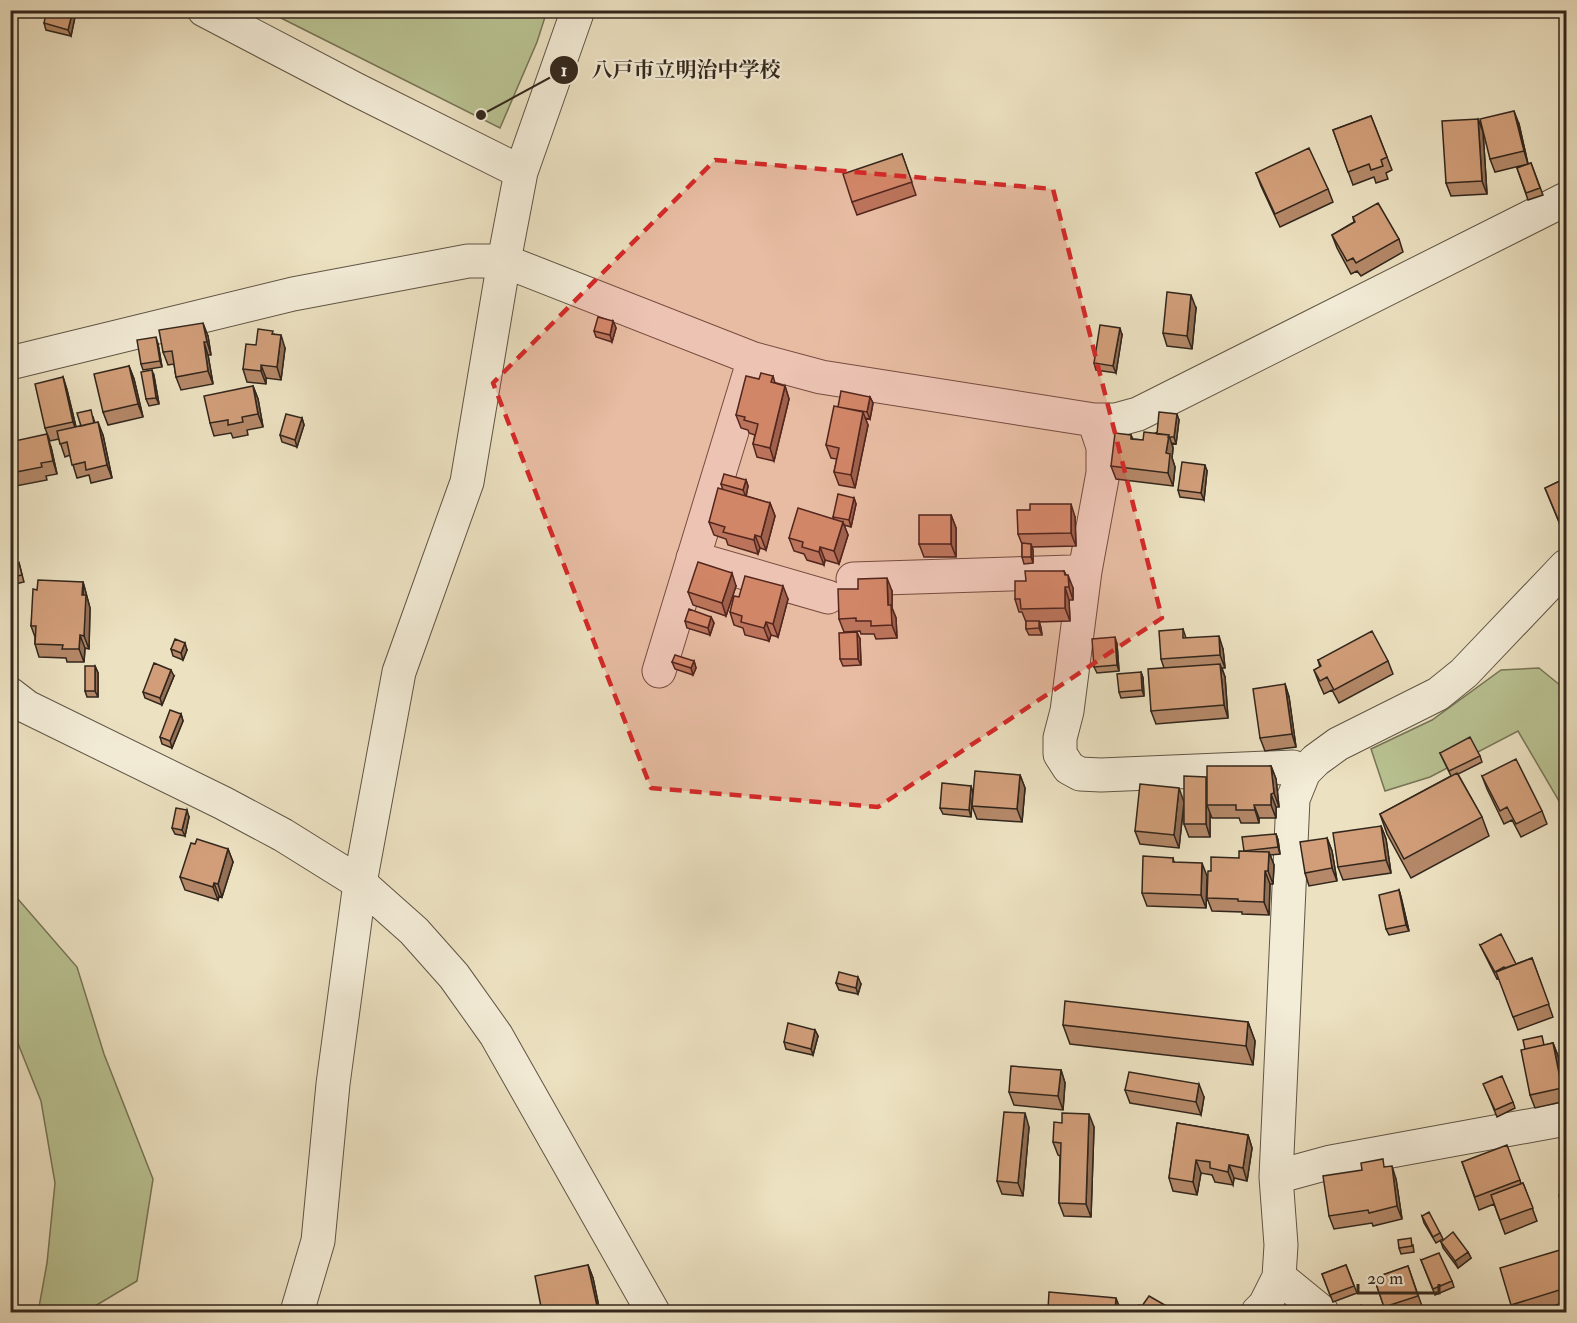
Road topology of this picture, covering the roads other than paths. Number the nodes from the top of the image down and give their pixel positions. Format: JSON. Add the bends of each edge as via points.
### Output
{"nodes":[{"id":1,"x":204,"y":10,"type":"edge"},
{"id":2,"x":578,"y":10,"type":"edge"},
{"id":3,"x":521,"y":172,"type":"junction"},
{"id":4,"x":1566,"y":199,"type":"edge"},
{"id":5,"x":504,"y":261,"type":"junction"},
{"id":6,"x":754,"y":359,"type":"junction"},
{"id":7,"x":10,"y":363,"type":"edge"},
{"id":8,"x":1094,"y":420,"type":"junction"},
{"id":9,"x":693,"y":558,"type":"junction"},
{"id":10,"x":1566,"y":566,"type":"edge"},
{"id":11,"x":1085,"y":571,"type":"junction"},
{"id":12,"x":659,"y":671,"type":"dead end"},
{"id":13,"x":10,"y":694,"type":"edge"},
{"id":14,"x":1304,"y":772,"type":"junction"},
{"id":15,"x":360,"y":883,"type":"junction"},
{"id":16,"x":1566,"y":1119,"type":"edge"},
{"id":17,"x":1276,"y":1177,"type":"junction"},
{"id":18,"x":1279,"y":1277,"type":"junction"},
{"id":19,"x":297,"y":1312,"type":"edge"},
{"id":20,"x":653,"y":1312,"type":"edge"},
{"id":21,"x":1258,"y":1312,"type":"edge"},
{"id":22,"x":1322,"y":1312,"type":"edge"}],
"edges":[{"from":1,"to":3,"type":"street"},
{"from":2,"to":3,"type":"street"},
{"from":3,"to":5,"type":"street"},
{"from":4,"to":8,"type":"street","via":[[1138,414]]},
{"from":5,"to":6,"type":"street"},
{"from":5,"to":7,"type":"street","via":[[468,261],[293,294]]},
{"from":5,"to":15,"type":"street","via":[[467,482],[399,672]]},
{"from":6,"to":8,"type":"street","via":[[821,377]]},
{"from":6,"to":9,"type":"street"},
{"from":8,"to":11,"type":"street","via":[[1103,447],[1103,473]]},
{"from":9,"to":11,"type":"street","via":[[840,588]]},
{"from":9,"to":12,"type":"street"},
{"from":10,"to":14,"type":"street","via":[[1464,673],[1438,694],[1338,744]]},
{"from":11,"to":14,"type":"street","via":[[1060,738],[1060,754],[1069,768],[1080,774],[1101,776],[1293,767]]},
{"from":13,"to":15,"type":"street","via":[[27,707],[263,825]]},
{"from":14,"to":17,"type":"street","via":[[1293,800]]},
{"from":15,"to":19,"type":"street","via":[[333,1084],[318,1240]]},
{"from":15,"to":20,"type":"street","via":[[414,931],[454,976],[496,1035]]},
{"from":16,"to":17,"type":"street","via":[[1331,1162]]},
{"from":17,"to":18,"type":"street"},
{"from":18,"to":21,"type":"street"},
{"from":18,"to":22,"type":"street"}]}
